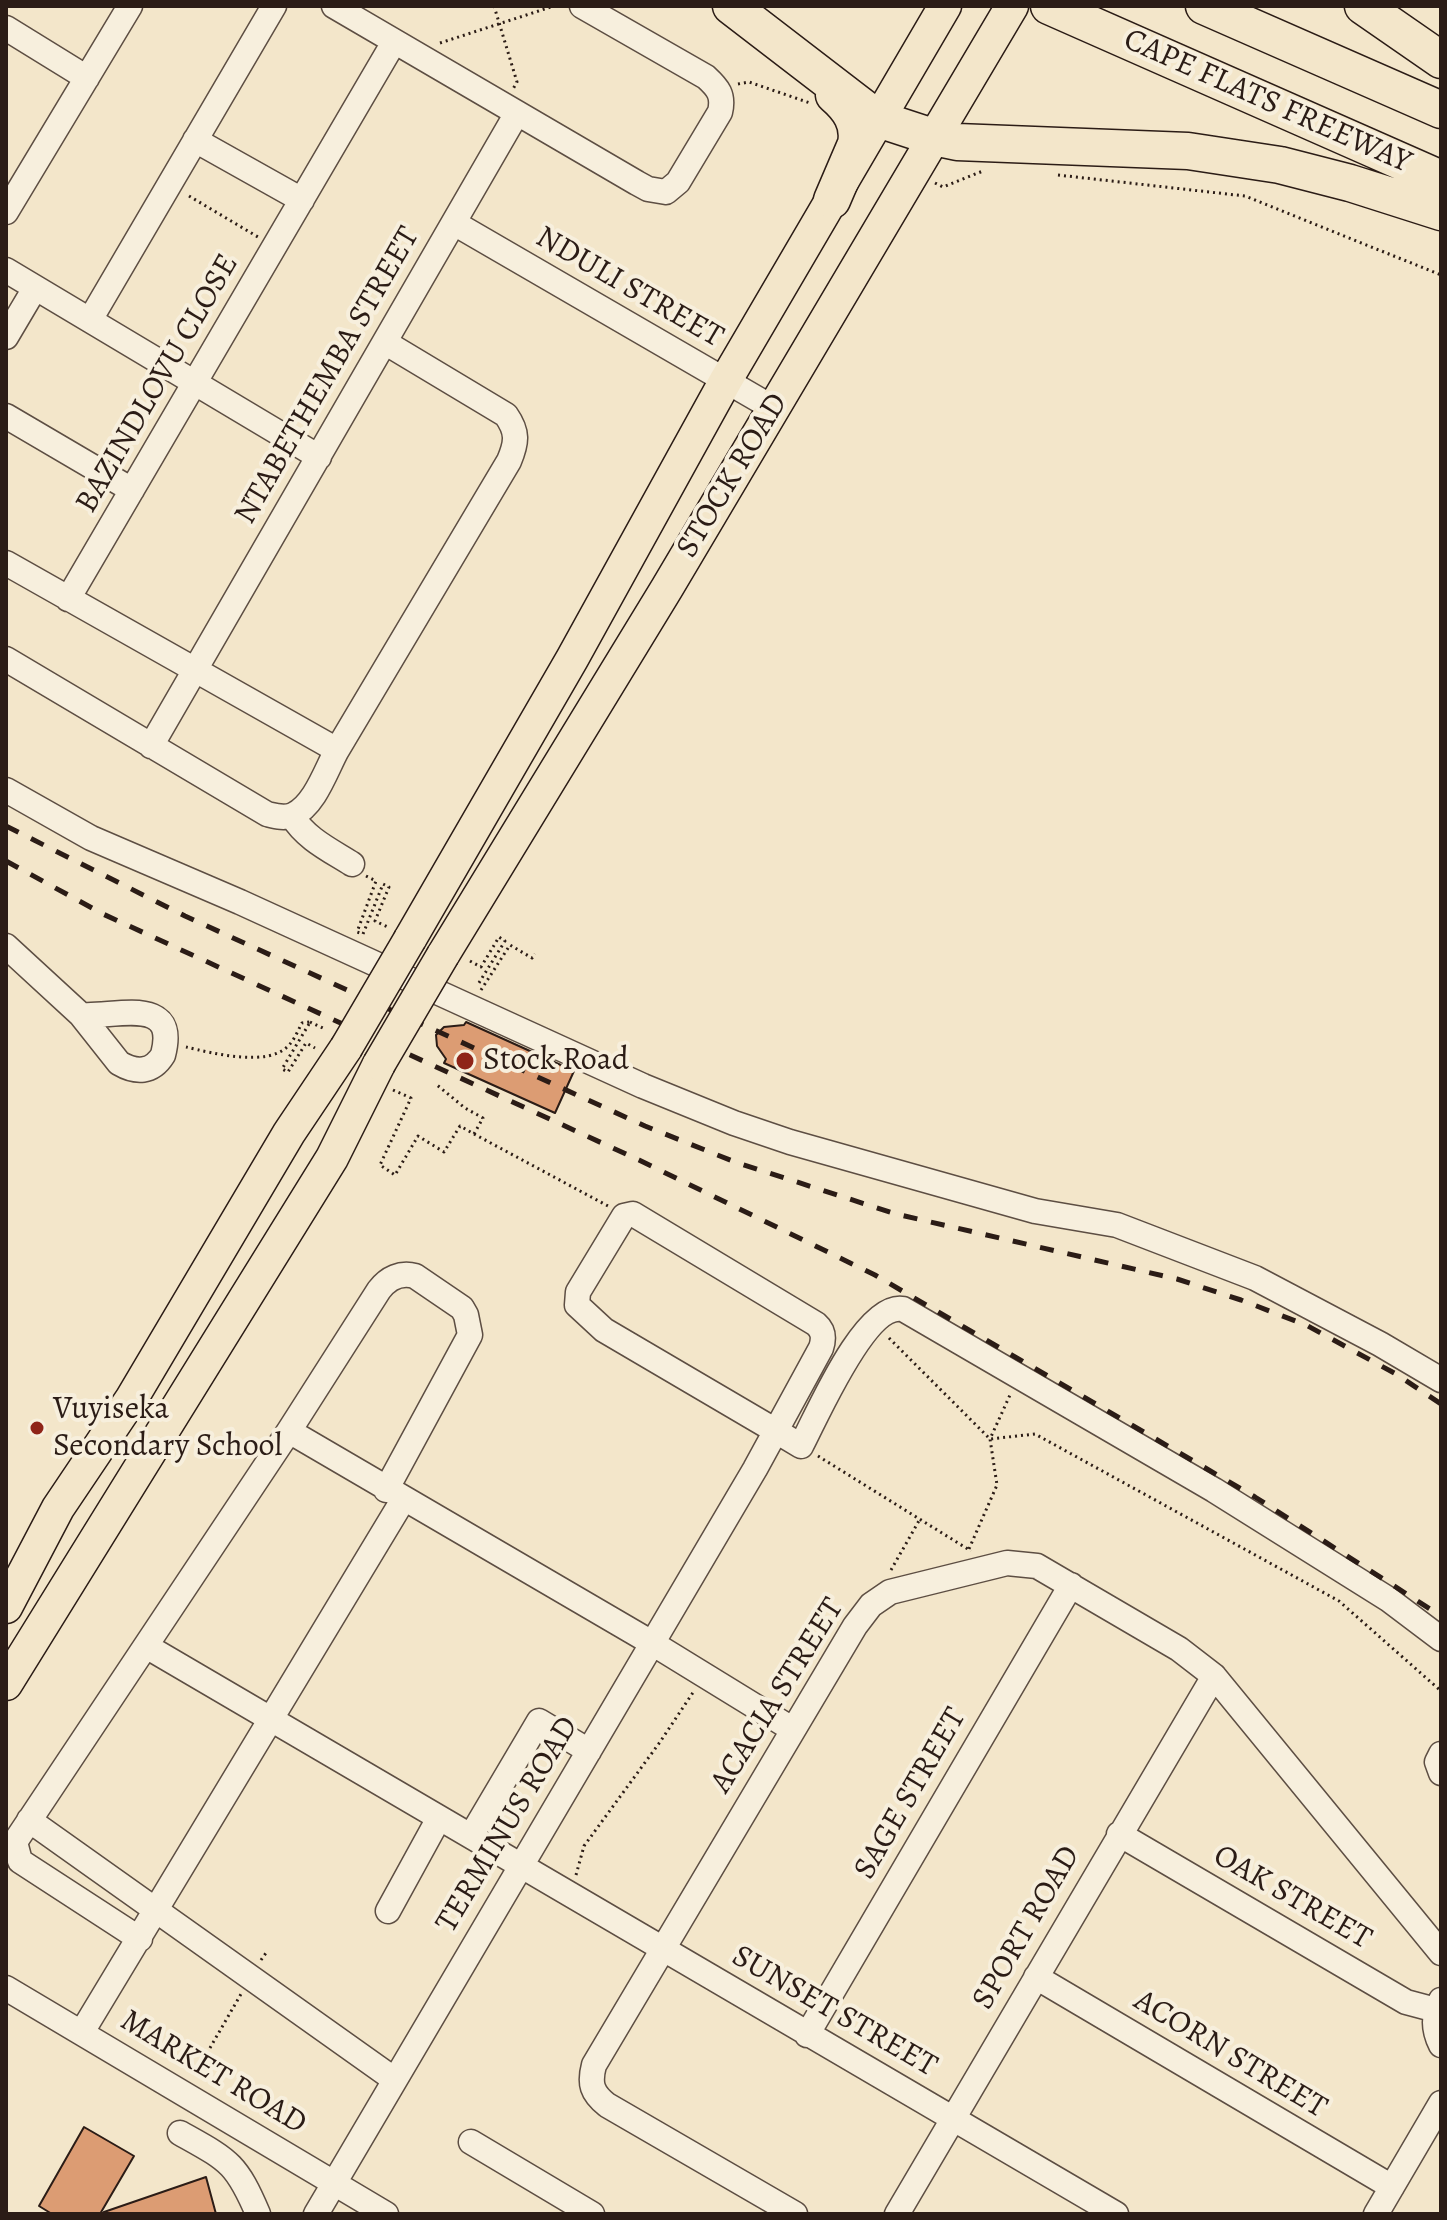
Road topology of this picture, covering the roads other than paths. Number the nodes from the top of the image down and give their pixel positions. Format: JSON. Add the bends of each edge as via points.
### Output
{"nodes":[{"id":1,"x":130,"y":6,"type":"edge"},
{"id":2,"x":274,"y":6,"type":"edge"},
{"id":3,"x":334,"y":6,"type":"edge"},
{"id":4,"x":582,"y":6,"type":"edge"},
{"id":5,"x":728,"y":6,"type":"edge"},
{"id":6,"x":945,"y":6,"type":"edge"},
{"id":7,"x":997,"y":6,"type":"edge"},
{"id":8,"x":1012,"y":6,"type":"edge"},
{"id":9,"x":1204,"y":6,"type":"edge"},
{"id":10,"x":1363,"y":6,"type":"edge"},
{"id":11,"x":1056,"y":9,"type":"edge"},
{"id":12,"x":6,"y":28,"type":"edge"},
{"id":13,"x":394,"y":42,"type":"junction"},
{"id":14,"x":1441,"y":60,"type":"edge"},
{"id":15,"x":87,"y":78,"type":"junction"},
{"id":16,"x":510,"y":110,"type":"junction"},
{"id":17,"x":1441,"y":110,"type":"edge"},
{"id":18,"x":878,"y":119,"type":"junction"},
{"id":19,"x":933,"y":137,"type":"junction"},
{"id":20,"x":195,"y":140,"type":"junction"},
{"id":21,"x":1441,"y":179,"type":"edge"},
{"id":22,"x":302,"y":200,"type":"junction"},
{"id":23,"x":832,"y":200,"type":"junction"},
{"id":24,"x":6,"y":212,"type":"edge"},
{"id":25,"x":1441,"y":212,"type":"edge"},
{"id":26,"x":454,"y":223,"type":"junction"},
{"id":27,"x":6,"y":270,"type":"edge"},
{"id":28,"x":35,"y":288,"type":"junction"},
{"id":29,"x":90,"y":320,"type":"junction"},
{"id":30,"x":6,"y":337,"type":"edge"},
{"id":31,"x":386,"y":343,"type":"junction"},
{"id":32,"x":726,"y":380,"type":"junction"},
{"id":33,"x":195,"y":383,"type":"junction"},
{"id":34,"x":773,"y":408,"type":"junction"},
{"id":35,"x":6,"y":416,"type":"edge"},
{"id":36,"x":319,"y":457,"type":"junction"},
{"id":37,"x":132,"y":490,"type":"junction"},
{"id":38,"x":6,"y":563,"type":"edge"},
{"id":39,"x":68,"y":599,"type":"junction"},
{"id":40,"x":6,"y":659,"type":"edge"},
{"id":41,"x":194,"y":670,"type":"junction"},
{"id":42,"x":151,"y":746,"type":"junction"},
{"id":43,"x":337,"y":750,"type":"junction"},
{"id":44,"x":6,"y":790,"type":"edge"},
{"id":45,"x":292,"y":816,"type":"junction"},
{"id":46,"x":360,"y":871,"type":"road end"},
{"id":47,"x":6,"y":946,"type":"edge"},
{"id":48,"x":81,"y":1015,"type":"dead end"},
{"id":49,"x":1441,"y":1380,"type":"edge"},
{"id":50,"x":289,"y":1431,"type":"junction"},
{"id":51,"x":776,"y":1431,"type":"junction"},
{"id":52,"x":395,"y":1495,"type":"junction"},
{"id":53,"x":1071,"y":1585,"type":"junction"},
{"id":54,"x":6,"y":1607,"type":"edge"},
{"id":55,"x":1441,"y":1639,"type":"edge"},
{"id":56,"x":652,"y":1643,"type":"junction"},
{"id":57,"x":146,"y":1646,"type":"junction"},
{"id":58,"x":1214,"y":1676,"type":"junction"},
{"id":59,"x":6,"y":1684,"type":"edge"},
{"id":60,"x":272,"y":1721,"type":"junction"},
{"id":61,"x":792,"y":1729,"type":"junction"},
{"id":62,"x":589,"y":1751,"type":"junction"},
{"id":63,"x":1441,"y":1754,"type":"edge"},
{"id":64,"x":1441,"y":1773,"type":"edge"},
{"id":65,"x":439,"y":1818,"type":"junction"},
{"id":66,"x":29,"y":1820,"type":"junction"},
{"id":67,"x":1119,"y":1834,"type":"junction"},
{"id":68,"x":471,"y":1836,"type":"junction"},
{"id":69,"x":521,"y":1865,"type":"junction"},
{"id":70,"x":157,"y":1911,"type":"junction"},
{"id":71,"x":388,"y":1911,"type":"dead end"},
{"id":72,"x":140,"y":1939,"type":"junction"},
{"id":73,"x":663,"y":1949,"type":"junction"},
{"id":74,"x":1441,"y":1953,"type":"edge"},
{"id":75,"x":1036,"y":1977,"type":"junction"},
{"id":76,"x":6,"y":1988,"type":"edge"},
{"id":77,"x":1438,"y":2005,"type":"edge"},
{"id":78,"x":82,"y":2032,"type":"junction"},
{"id":79,"x":807,"y":2035,"type":"junction"},
{"id":80,"x":1441,"y":2045,"type":"edge"},
{"id":81,"x":395,"y":2080,"type":"junction"},
{"id":82,"x":1441,"y":2103,"type":"edge"},
{"id":83,"x":952,"y":2118,"type":"junction"},
{"id":84,"x":180,"y":2133,"type":"dead end"},
{"id":85,"x":471,"y":2142,"type":"dead end"},
{"id":86,"x":334,"y":2184,"type":"junction"},
{"id":87,"x":1392,"y":2187,"type":"junction"},
{"id":88,"x":258,"y":2214,"type":"edge"},
{"id":89,"x":316,"y":2214,"type":"edge"},
{"id":90,"x":386,"y":2214,"type":"edge"},
{"id":91,"x":592,"y":2214,"type":"edge"},
{"id":92,"x":795,"y":2214,"type":"edge"},
{"id":93,"x":897,"y":2214,"type":"edge"},
{"id":94,"x":1116,"y":2214,"type":"edge"},
{"id":95,"x":1376,"y":2214,"type":"edge"}],
"edges":[{"from":1,"to":15,"type":"street"},
{"from":2,"to":20,"type":"street"},
{"from":3,"to":13,"type":"street"},
{"from":4,"to":16,"type":"street","via":[[706,77],[720,92],[720,112],[678,182],[666,192],[648,189]]},
{"from":5,"to":18,"type":"highway"},
{"from":5,"to":23,"type":"highway","via":[[845,104],[853,117],[856,144]]},
{"from":6,"to":18,"type":"main road","name":"STOCK ROAD"},
{"from":7,"to":18,"type":"main road","via":[[951,81],[925,112]]},
{"from":8,"to":19,"type":"main road","name":"STOCK ROAD"},
{"from":9,"to":17,"type":"highway","name":"CAPE FLATS FREEWAY"},
{"from":10,"to":14,"type":"highway"},
{"from":11,"to":21,"type":"highway","name":"CAPE FLATS FREEWAY"},
{"from":12,"to":15,"type":"street"},
{"from":13,"to":16,"type":"street"},
{"from":13,"to":22,"type":"street","name":"BAZINDLOVU CLOSE"},
{"from":15,"to":24,"type":"street"},
{"from":16,"to":26,"type":"street","name":"NTABETHEMBA STREET"},
{"from":18,"to":19,"type":"highway"},
{"from":18,"to":23,"type":"main road","name":"STOCK ROAD"},
{"from":19,"to":25,"type":"highway","via":[[1188,151],[1280,165]]},
{"from":19,"to":34,"type":"main road","name":"STOCK ROAD"},
{"from":20,"to":22,"type":"street"},
{"from":20,"to":29,"type":"street"},
{"from":22,"to":33,"type":"street","name":"BAZINDLOVU CLOSE"},
{"from":23,"to":32,"type":"main road","name":"STOCK ROAD"},
{"from":26,"to":31,"type":"street","name":"NTABETHEMBA STREET"},
{"from":26,"to":32,"type":"street","name":"NDULI STREET"},
{"from":27,"to":28,"type":"street"},
{"from":28,"to":29,"type":"street"},
{"from":28,"to":30,"type":"street"},
{"from":29,"to":33,"type":"street"},
{"from":31,"to":36,"type":"street","name":"NTABETHEMBA STREET"},
{"from":31,"to":43,"type":"street","via":[[506,415],[516,444]]},
{"from":32,"to":34,"type":"street","name":"NDULI STREET"},
{"from":32,"to":54,"type":"main road","name":"STOCK ROAD","bridge":true,"via":[[572,659],[331,1043],[289,1133],[132,1398],[58,1508]]},
{"from":33,"to":36,"type":"street"},
{"from":33,"to":37,"type":"street","name":"BAZINDLOVU CLOSE"},
{"from":34,"to":59,"type":"main road","name":"STOCK ROAD","bridge":true,"via":[[382,1076]]},
{"from":35,"to":37,"type":"street"},
{"from":36,"to":41,"type":"street","name":"NTABETHEMBA STREET"},
{"from":37,"to":39,"type":"street","name":"BAZINDLOVU CLOSE"},
{"from":38,"to":39,"type":"street"},
{"from":39,"to":41,"type":"street"},
{"from":40,"to":42,"type":"street"},
{"from":41,"to":42,"type":"street","name":"NTABETHEMBA STREET"},
{"from":41,"to":43,"type":"street"},
{"from":42,"to":45,"type":"street","via":[[267,814]]},
{"from":43,"to":45,"type":"street","via":[[315,791]]},
{"from":44,"to":49,"type":"street","via":[[91,838],[643,1086],[790,1142],[1035,1211],[1117,1225],[1255,1278]]},
{"from":45,"to":46,"type":"street","via":[[300,830]]},
{"from":47,"to":48,"type":"street"},
{"from":50,"to":52,"type":"street"},
{"from":50,"to":52,"type":"street","via":[[383,1283],[415,1276],[462,1308],[470,1335]]},
{"from":50,"to":57,"type":"street"},
{"from":51,"to":51,"type":"street","via":[[821,1348],[820,1327],[633,1214],[624,1216],[578,1292],[577,1305],[604,1330]]},
{"from":51,"to":55,"type":"street","via":[[801,1446],[861,1336],[890,1309],[903,1309],[1214,1490],[1388,1599]]},
{"from":51,"to":56,"type":"street","name":"TERMINUS ROAD"},
{"from":52,"to":56,"type":"street"},
{"from":52,"to":60,"type":"street"},
{"from":53,"to":58,"type":"street","name":"ACACIA STREET"},
{"from":53,"to":61,"type":"street","name":"ACACIA STREET","via":[[1037,1566],[1007,1563],[890,1592],[855,1626]]},
{"from":53,"to":79,"type":"street","name":"SAGE STREET"},
{"from":56,"to":61,"type":"street"},
{"from":56,"to":62,"type":"street","name":"TERMINUS ROAD"},
{"from":57,"to":60,"type":"street","name":"SUNSET STREET"},
{"from":57,"to":66,"type":"street"},
{"from":58,"to":67,"type":"street","name":"SPORT ROAD"},
{"from":58,"to":74,"type":"street","name":"ACACIA STREET"},
{"from":60,"to":65,"type":"street","name":"SUNSET STREET"},
{"from":60,"to":70,"type":"street"},
{"from":61,"to":73,"type":"street","name":"ACACIA STREET"},
{"from":62,"to":68,"type":"street","via":[[539,1721]]},
{"from":62,"to":69,"type":"street","name":"TERMINUS ROAD"},
{"from":63,"to":64,"type":"street"},
{"from":65,"to":68,"type":"street","name":"SUNSET STREET"},
{"from":65,"to":71,"type":"street"},
{"from":66,"to":70,"type":"street"},
{"from":66,"to":72,"type":"street","via":[[15,1842],[20,1861]]},
{"from":67,"to":75,"type":"street","name":"SPORT ROAD"},
{"from":67,"to":77,"type":"street","name":"OAK STREET","via":[[1406,2002]]},
{"from":68,"to":69,"type":"street","name":"SUNSET STREET"},
{"from":69,"to":73,"type":"street","name":"SUNSET STREET"},
{"from":69,"to":81,"type":"street","name":"TERMINUS ROAD"},
{"from":70,"to":72,"type":"street"},
{"from":70,"to":81,"type":"street"},
{"from":72,"to":78,"type":"street"},
{"from":73,"to":79,"type":"street","name":"SUNSET STREET"},
{"from":73,"to":92,"type":"street","name":"ACACIA STREET","via":[[594,2065],[590,2080],[596,2096]]},
{"from":75,"to":83,"type":"street","name":"SPORT ROAD"},
{"from":75,"to":87,"type":"street","name":"ACORN STREET"},
{"from":76,"to":78,"type":"street","name":"MARKET ROAD"},
{"from":77,"to":80,"type":"street","via":[[1434,2026]]},
{"from":78,"to":86,"type":"street","name":"MARKET ROAD"},
{"from":79,"to":83,"type":"street","name":"SUNSET STREET"},
{"from":81,"to":86,"type":"street","name":"TERMINUS ROAD"},
{"from":82,"to":87,"type":"street"},
{"from":83,"to":93,"type":"street","name":"SPORT ROAD"},
{"from":83,"to":94,"type":"street","name":"SUNSET STREET"},
{"from":84,"to":88,"type":"street","via":[[233,2166]]},
{"from":85,"to":91,"type":"street"},
{"from":86,"to":89,"type":"street","name":"TERMINUS ROAD"},
{"from":86,"to":90,"type":"street","name":"MARKET ROAD"},
{"from":87,"to":95,"type":"street"}]}
